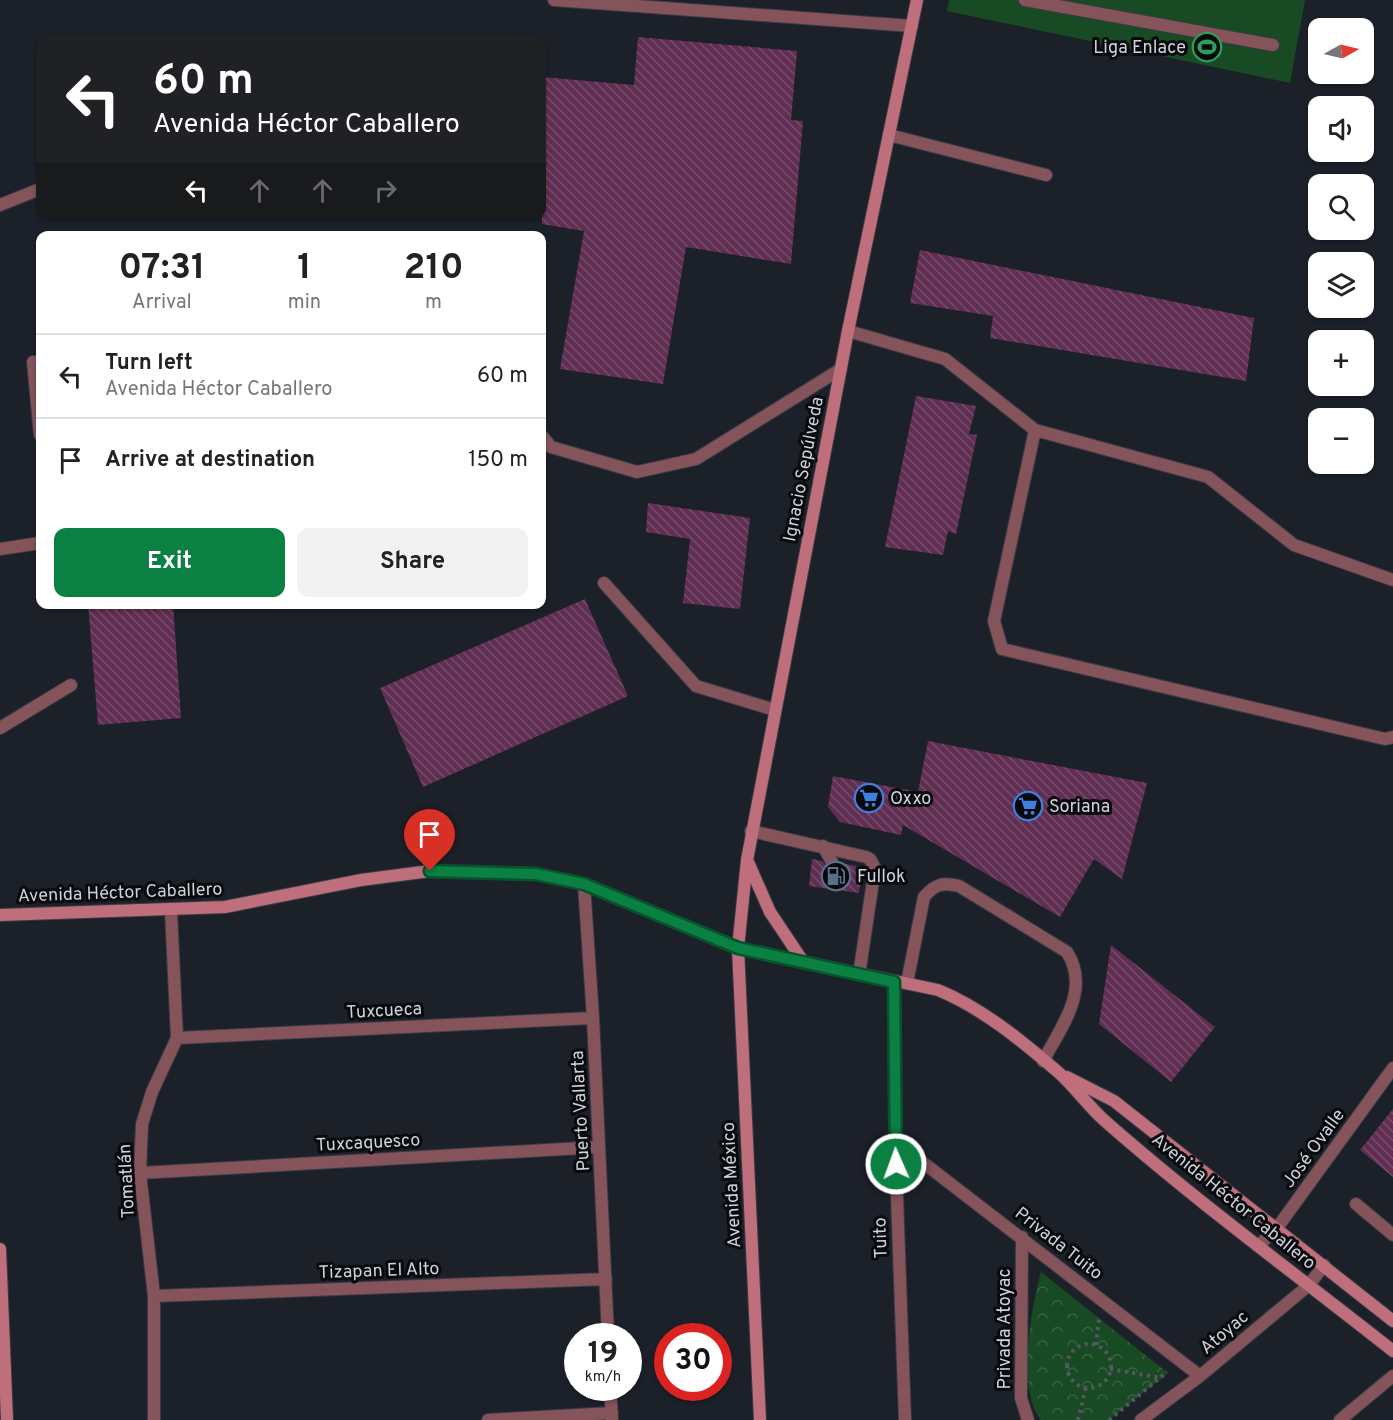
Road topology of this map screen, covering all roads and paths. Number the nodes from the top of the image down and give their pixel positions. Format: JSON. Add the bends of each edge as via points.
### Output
{"nodes":[{"id":1,"x":554,"y":0,"type":"edge"},
{"id":2,"x":917,"y":0,"type":"edge"},
{"id":3,"x":1025,"y":0,"type":"edge"},
{"id":4,"x":912,"y":26,"type":"junction"},
{"id":5,"x":1273,"y":45,"type":"dead end"},
{"id":6,"x":889,"y":135,"type":"junction"},
{"id":7,"x":1046,"y":175,"type":"dead end"},
{"id":8,"x":36,"y":191,"type":"edge"},
{"id":9,"x":0,"y":205,"type":"edge"},
{"id":10,"x":849,"y":331,"type":"junction"},
{"id":11,"x":36,"y":362,"type":"edge"},
{"id":12,"x":841,"y":369,"type":"junction"},
{"id":13,"x":36,"y":393,"type":"edge"},
{"id":14,"x":1035,"y":430,"type":"junction"},
{"id":15,"x":546,"y":441,"type":"edge"},
{"id":16,"x":36,"y":544,"type":"edge"},
{"id":17,"x":0,"y":549,"type":"edge"},
{"id":18,"x":1393,"y":580,"type":"edge"},
{"id":19,"x":604,"y":583,"type":"dead end"},
{"id":20,"x":71,"y":685,"type":"dead end"},
{"id":21,"x":775,"y":710,"type":"junction"},
{"id":22,"x":0,"y":728,"type":"edge"},
{"id":23,"x":1393,"y":737,"type":"edge"},
{"id":24,"x":751,"y":831,"type":"junction"},
{"id":25,"x":823,"y":846,"type":"junction"},
{"id":26,"x":747,"y":860,"type":"junction"},
{"id":27,"x":832,"y":862,"type":"dead end"},
{"id":28,"x":584,"y":884,"type":"junction"},
{"id":29,"x":171,"y":911,"type":"junction"},
{"id":30,"x":0,"y":915,"type":"edge"},
{"id":31,"x":738,"y":948,"type":"junction"},
{"id":32,"x":804,"y":963,"type":"junction"},
{"id":33,"x":859,"y":975,"type":"junction"},
{"id":34,"x":894,"y":982,"type":"junction"},
{"id":35,"x":907,"y":984,"type":"junction"},
{"id":36,"x":593,"y":1018,"type":"junction"},
{"id":37,"x":177,"y":1038,"type":"junction"},
{"id":38,"x":1043,"y":1061,"type":"junction"},
{"id":39,"x":1393,"y":1068,"type":"edge"},
{"id":40,"x":1058,"y":1072,"type":"junction"},
{"id":41,"x":895,"y":1141,"type":"junction"},
{"id":42,"x":599,"y":1148,"type":"junction"},
{"id":43,"x":140,"y":1173,"type":"junction"},
{"id":44,"x":1356,"y":1204,"type":"dead end"},
{"id":45,"x":1277,"y":1228,"type":"junction"},
{"id":46,"x":1393,"y":1235,"type":"edge"},
{"id":47,"x":1022,"y":1237,"type":"junction"},
{"id":48,"x":1258,"y":1246,"type":"junction"},
{"id":49,"x":0,"y":1249,"type":"edge"},
{"id":50,"x":1324,"y":1265,"type":"junction"},
{"id":51,"x":606,"y":1280,"type":"junction"},
{"id":52,"x":1309,"y":1285,"type":"junction"},
{"id":53,"x":154,"y":1296,"type":"junction"},
{"id":54,"x":1393,"y":1321,"type":"edge"},
{"id":55,"x":608,"y":1323,"type":"edge"},
{"id":56,"x":1105,"y":1323,"type":"dead end"},
{"id":57,"x":1096,"y":1345,"type":"junction"},
{"id":58,"x":1393,"y":1351,"type":"edge"},
{"id":59,"x":1159,"y":1366,"type":"dead end"},
{"id":60,"x":1110,"y":1369,"type":"junction"},
{"id":61,"x":1200,"y":1376,"type":"junction"},
{"id":62,"x":1393,"y":1376,"type":"edge"},
{"id":63,"x":1163,"y":1378,"type":"junction"},
{"id":64,"x":1086,"y":1387,"type":"junction"},
{"id":65,"x":611,"y":1401,"type":"edge"},
{"id":66,"x":612,"y":1417,"type":"edge"},
{"id":67,"x":7,"y":1420,"type":"edge"},
{"id":68,"x":154,"y":1420,"type":"edge"},
{"id":69,"x":488,"y":1420,"type":"edge"},
{"id":70,"x":760,"y":1420,"type":"edge"},
{"id":71,"x":905,"y":1420,"type":"edge"},
{"id":72,"x":1028,"y":1420,"type":"edge"},
{"id":73,"x":1078,"y":1420,"type":"edge"},
{"id":74,"x":1109,"y":1420,"type":"edge"},
{"id":75,"x":1141,"y":1420,"type":"edge"},
{"id":76,"x":1340,"y":1420,"type":"edge"}],
"edges":[{"from":1,"to":4,"type":"street"},
{"from":2,"to":4,"type":"main road","name":"Ignacio Sepúlveda"},
{"from":3,"to":5,"type":"street"},
{"from":4,"to":6,"type":"main road","name":"Ignacio Sepúlveda"},
{"from":6,"to":7,"type":"street"},
{"from":6,"to":10,"type":"main road","name":"Ignacio Sepúlveda"},
{"from":8,"to":9,"type":"street"},
{"from":10,"to":12,"type":"main road","name":"Ignacio Sepúlveda"},
{"from":10,"to":14,"type":"street","via":[[945,358]]},
{"from":11,"to":13,"type":"street"},
{"from":12,"to":15,"type":"street","via":[[696,459],[637,472],[551,447]]},
{"from":12,"to":21,"type":"main road","name":"Ignacio Sepúlveda"},
{"from":14,"to":18,"type":"street","via":[[1208,477],[1294,545]]},
{"from":14,"to":23,"type":"street","via":[[994,621],[1002,648],[1385,739]]},
{"from":16,"to":17,"type":"street"},
{"from":19,"to":21,"type":"street","via":[[696,686]]},
{"from":20,"to":22,"type":"street"},
{"from":21,"to":24,"type":"main road","name":"Ignacio Sepúlveda"},
{"from":24,"to":25,"type":"street"},
{"from":24,"to":26,"type":"main road","name":"Ignacio Sepúlveda"},
{"from":25,"to":27,"type":"street"},
{"from":25,"to":33,"type":"street","via":[[866,857],[875,868]]},
{"from":26,"to":31,"type":"main road","name":"Ignacio Sepúlveda"},
{"from":26,"to":32,"type":"main road","via":[[770,912]]},
{"from":28,"to":29,"type":"main road","name":"Avenida Héctor Caballero","via":[[536,874],[430,871],[361,880],[225,907]]},
{"from":28,"to":31,"type":"main road","name":"Avenida Héctor Caballero"},
{"from":28,"to":36,"type":"street","name":"Puerto Vallarta"},
{"from":29,"to":30,"type":"main road","name":"Avenida Héctor Caballero"},
{"from":29,"to":37,"type":"street","name":"Tomatlán"},
{"from":31,"to":32,"type":"main road","name":"Avenida Héctor Caballero"},
{"from":31,"to":70,"type":"main road","name":"Avenida México"},
{"from":32,"to":33,"type":"main road","name":"Avenida Héctor Caballero"},
{"from":33,"to":34,"type":"main road","name":"Avenida Héctor Caballero"},
{"from":34,"to":35,"type":"main road","name":"Avenida Héctor Caballero"},
{"from":34,"to":41,"type":"street","name":"Tuito"},
{"from":35,"to":38,"type":"main road","name":"Avenida Héctor Caballero","via":[[955,997]]},
{"from":35,"to":38,"type":"street","via":[[924,897],[932,887],[945,883],[958,886],[1067,952],[1075,964],[1076,999]]},
{"from":36,"to":37,"type":"street","name":"Tuxcueca"},
{"from":36,"to":42,"type":"street","name":"Puerto Vallarta"},
{"from":37,"to":43,"type":"street","name":"Tomatlán","via":[[142,1124]]},
{"from":38,"to":40,"type":"main road","name":"Avenida Héctor Caballero"},
{"from":39,"to":45,"type":"street","name":"José Ovalle"},
{"from":40,"to":45,"type":"main road","name":"Avenida Héctor Caballero","via":[[1114,1101]]},
{"from":40,"to":48,"type":"main road","name":"Avenida Héctor Caballero","via":[[1104,1120]]},
{"from":41,"to":47,"type":"street","name":"Privada Tuito"},
{"from":41,"to":71,"type":"street","name":"Tuito"},
{"from":42,"to":43,"type":"street","name":"Tuxcaquesco"},
{"from":42,"to":51,"type":"street","name":"Puerto Vallarta"},
{"from":43,"to":53,"type":"street","name":"Tomatlán"},
{"from":44,"to":46,"type":"street"},
{"from":45,"to":48,"type":"street","name":"José Ovalle"},
{"from":45,"to":50,"type":"main road","name":"Avenida Héctor Caballero"},
{"from":47,"to":61,"type":"street","name":"Privada Tuito"},
{"from":47,"to":72,"type":"street","name":"Privada Atoyac","via":[[1021,1398]]},
{"from":48,"to":52,"type":"main road","name":"Avenida Héctor Caballero"},
{"from":49,"to":67,"type":"main road"},
{"from":50,"to":52,"type":"street","name":"Atoyac"},
{"from":50,"to":54,"type":"main road","name":"Avenida Héctor Caballero"},
{"from":51,"to":53,"type":"street","name":"Tizapan El Alto"},
{"from":51,"to":55,"type":"street","name":"Puerto Vallarta"},
{"from":52,"to":58,"type":"main road","name":"Avenida Héctor Caballero"},
{"from":52,"to":61,"type":"street","name":"Atoyac"},
{"from":53,"to":68,"type":"street","name":"Tomatlán"},
{"from":56,"to":57,"type":"path","via":[[1097,1317]]},
{"from":57,"to":60,"type":"path","via":[[1107,1353]]},
{"from":57,"to":64,"type":"path","via":[[1077,1347],[1069,1358],[1072,1378]]},
{"from":59,"to":63,"type":"path","via":[[1168,1373]]},
{"from":60,"to":63,"type":"path"},
{"from":60,"to":64,"type":"path","via":[[1099,1385]]},
{"from":61,"to":75,"type":"street","name":"Atoyac"},
{"from":62,"to":76,"type":"street"},
{"from":63,"to":74,"type":"path"},
{"from":64,"to":73,"type":"path"},
{"from":65,"to":66,"type":"street"},
{"from":66,"to":69,"type":"street"}]}
